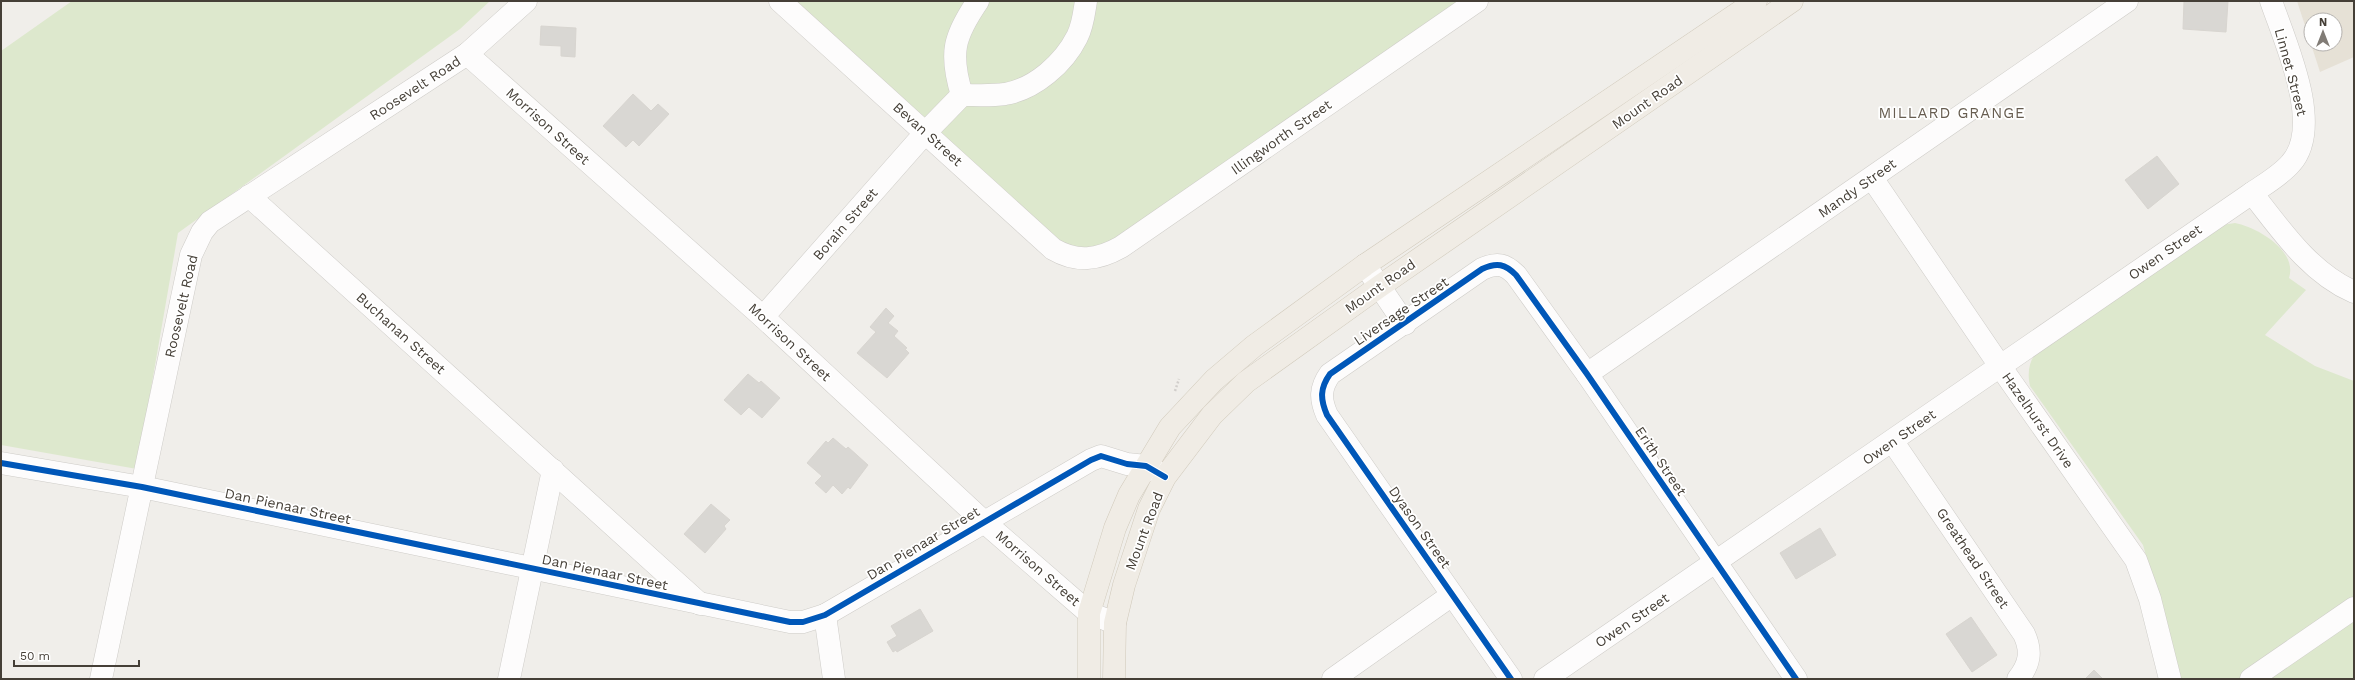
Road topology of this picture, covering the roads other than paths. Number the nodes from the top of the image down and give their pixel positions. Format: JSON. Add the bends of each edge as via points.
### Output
{"nodes":[{"id":1,"x":526,"y":1,"type":"edge"},
{"id":2,"x":780,"y":1,"type":"edge"},
{"id":3,"x":978,"y":1,"type":"edge"},
{"id":4,"x":1086,"y":1,"type":"edge"},
{"id":5,"x":1477,"y":1,"type":"edge"},
{"id":6,"x":1756,"y":1,"type":"edge"},
{"id":7,"x":1792,"y":1,"type":"edge"},
{"id":8,"x":2127,"y":1,"type":"edge"},
{"id":9,"x":2270,"y":1,"type":"edge"},
{"id":10,"x":1722,"y":37,"type":"junction"},
{"id":11,"x":467,"y":54,"type":"junction"},
{"id":12,"x":962,"y":95,"type":"junction"},
{"id":13,"x":926,"y":132,"type":"junction"},
{"id":14,"x":1872,"y":178,"type":"junction"},
{"id":15,"x":2252,"y":193,"type":"junction"},
{"id":16,"x":249,"y":196,"type":"junction"},
{"id":17,"x":1079,"y":259,"type":"joint"},
{"id":18,"x":1499,"y":264,"type":"joint"},
{"id":19,"x":1365,"y":265,"type":"junction"},
{"id":20,"x":1380,"y":286,"type":"junction"},
{"id":21,"x":2354,"y":292,"type":"edge"},
{"id":22,"x":763,"y":317,"type":"junction"},
{"id":23,"x":1405,"y":324,"type":"junction"},
{"id":24,"x":2000,"y":366,"type":"junction"},
{"id":25,"x":1587,"y":374,"type":"junction"},
{"id":26,"x":1323,"y":385,"type":"joint"},
{"id":27,"x":1893,"y":442,"type":"junction"},
{"id":28,"x":1,"y":463,"type":"edge"},
{"id":29,"x":1146,"y":466,"type":"junction"},
{"id":30,"x":553,"y":470,"type":"junction"},
{"id":31,"x":1165,"y":476,"type":"junction"},
{"id":32,"x":142,"y":487,"type":"junction"},
{"id":33,"x":983,"y":522,"type":"junction"},
{"id":34,"x":1716,"y":563,"type":"junction"},
{"id":35,"x":531,"y":569,"type":"junction"},
{"id":36,"x":1452,"y":595,"type":"junction"},
{"id":37,"x":701,"y":605,"type":"junction"},
{"id":38,"x":2354,"y":608,"type":"edge"},
{"id":39,"x":1089,"y":613,"type":"junction"},
{"id":40,"x":825,"y":615,"type":"junction"},
{"id":41,"x":1115,"y":623,"type":"junction"},
{"id":42,"x":101,"y":679,"type":"edge"},
{"id":43,"x":508,"y":679,"type":"edge"},
{"id":44,"x":834,"y":679,"type":"edge"},
{"id":45,"x":1089,"y":679,"type":"edge"},
{"id":46,"x":1114,"y":679,"type":"edge"},
{"id":47,"x":1333,"y":679,"type":"edge"},
{"id":48,"x":1511,"y":679,"type":"edge"},
{"id":49,"x":1544,"y":679,"type":"edge"},
{"id":50,"x":1796,"y":679,"type":"edge"},
{"id":51,"x":2018,"y":679,"type":"edge"},
{"id":52,"x":2170,"y":679,"type":"edge"},
{"id":53,"x":2251,"y":679,"type":"edge"}],
"edges":[{"from":1,"to":11,"type":"street","name":"Roosevelt Road"},
{"from":2,"to":13,"type":"street","name":"Bevan Street"},
{"from":3,"to":12,"type":"street","via":[[963,23],[954,52],[955,69]]},
{"from":4,"to":12,"type":"street","via":[[1078,35],[1069,51],[1049,72],[1020,90],[996,95]]},
{"from":5,"to":17,"type":"street","name":"Illingworth Street","via":[[1121,247],[1096,258]]},
{"from":6,"to":10,"type":"main road","name":"Mount Road"},
{"from":7,"to":10,"type":"main road","name":"Mount Road"},
{"from":8,"to":14,"type":"street","name":"Mandy Street"},
{"from":9,"to":15,"type":"street","name":"Linnet Street","via":[[2302,101],[2304,134],[2300,149],[2291,163]]},
{"from":10,"to":19,"type":"main road","name":"Mount Road"},
{"from":10,"to":20,"type":"main road","name":"Mount Road"},
{"from":11,"to":16,"type":"street","name":"Roosevelt Road"},
{"from":11,"to":22,"type":"street","name":"Morrison Street"},
{"from":12,"to":13,"type":"street","name":"Borain Street"},
{"from":13,"to":17,"type":"street","name":"Bevan Street","via":[[1053,249]]},
{"from":13,"to":22,"type":"street","name":"Borain Street"},
{"from":14,"to":24,"type":"street","name":"Hazelhurst Drive"},
{"from":14,"to":25,"type":"street","name":"Mandy Street"},
{"from":15,"to":21,"type":"street","via":[[2304,256],[2330,280]]},
{"from":15,"to":24,"type":"street","name":"Owen Street"},
{"from":16,"to":30,"type":"street","name":"Buchanan Street"},
{"from":16,"to":32,"type":"street","name":"Roosevelt Road","via":[[210,222],[191,255]]},
{"from":18,"to":23,"type":"street","name":"Liversage Street","via":[[1482,269]]},
{"from":18,"to":25,"type":"street","name":"Erith Street","via":[[1509,268],[1516,275]]},
{"from":19,"to":20,"type":"street","name":"Liversage Street"},
{"from":19,"to":29,"type":"main road","name":"Mount Road","via":[[1254,346],[1214,380],[1170,427]]},
{"from":20,"to":23,"type":"street","name":"Liversage Street"},
{"from":20,"to":31,"type":"main road","name":"Mount Road","via":[[1246,382],[1212,415]]},
{"from":22,"to":33,"type":"street","name":"Morrison Street"},
{"from":23,"to":26,"type":"street","name":"Liversage Street","via":[[1330,374]]},
{"from":24,"to":27,"type":"street","name":"Owen Street"},
{"from":24,"to":52,"type":"street","name":"Hazelhurst Drive","via":[[2136,560],[2150,599]]},
{"from":25,"to":34,"type":"street","name":"Erith Street"},
{"from":26,"to":36,"type":"street","name":"Dyason Street","via":[[1322,405],[1327,415]]},
{"from":27,"to":34,"type":"street","name":"Owen Street"},
{"from":27,"to":51,"type":"street","name":"Greathead Street","via":[[2024,634],[2028,643],[2029,661]]},
{"from":28,"to":32,"type":"street","name":"Dan Pienaar Street"},
{"from":29,"to":31,"type":"street","name":"Dan Pienaar Street"},
{"from":29,"to":33,"type":"street","name":"Dan Pienaar Street","via":[[1127,464],[1101,456]]},
{"from":29,"to":39,"type":"main road","name":"Mount Road","via":[[1129,495],[1115,528]]},
{"from":30,"to":35,"type":"street"},
{"from":30,"to":37,"type":"street","name":"Buchanan Street"},
{"from":31,"to":41,"type":"main road","name":"Mount Road","via":[[1135,547]]},
{"from":32,"to":35,"type":"street","name":"Dan Pienaar Street"},
{"from":32,"to":42,"type":"street","name":"Roosevelt Road"},
{"from":33,"to":39,"type":"street","name":"Morrison Street"},
{"from":33,"to":40,"type":"street","name":"Dan Pienaar Street"},
{"from":34,"to":49,"type":"street","name":"Owen Street"},
{"from":34,"to":50,"type":"street","name":"Erith Street"},
{"from":35,"to":37,"type":"street","name":"Dan Pienaar Street"},
{"from":35,"to":43,"type":"street"},
{"from":36,"to":47,"type":"street"},
{"from":36,"to":48,"type":"street","name":"Dyason Street"},
{"from":37,"to":40,"type":"street","name":"Dan Pienaar Street","via":[[790,622],[803,622]]},
{"from":38,"to":53,"type":"street"},
{"from":39,"to":41,"type":"street","name":"Morrison Street"},
{"from":39,"to":45,"type":"main road","name":"Mount Road"},
{"from":40,"to":44,"type":"street"},
{"from":41,"to":46,"type":"main road","name":"Mount Road"}]}
